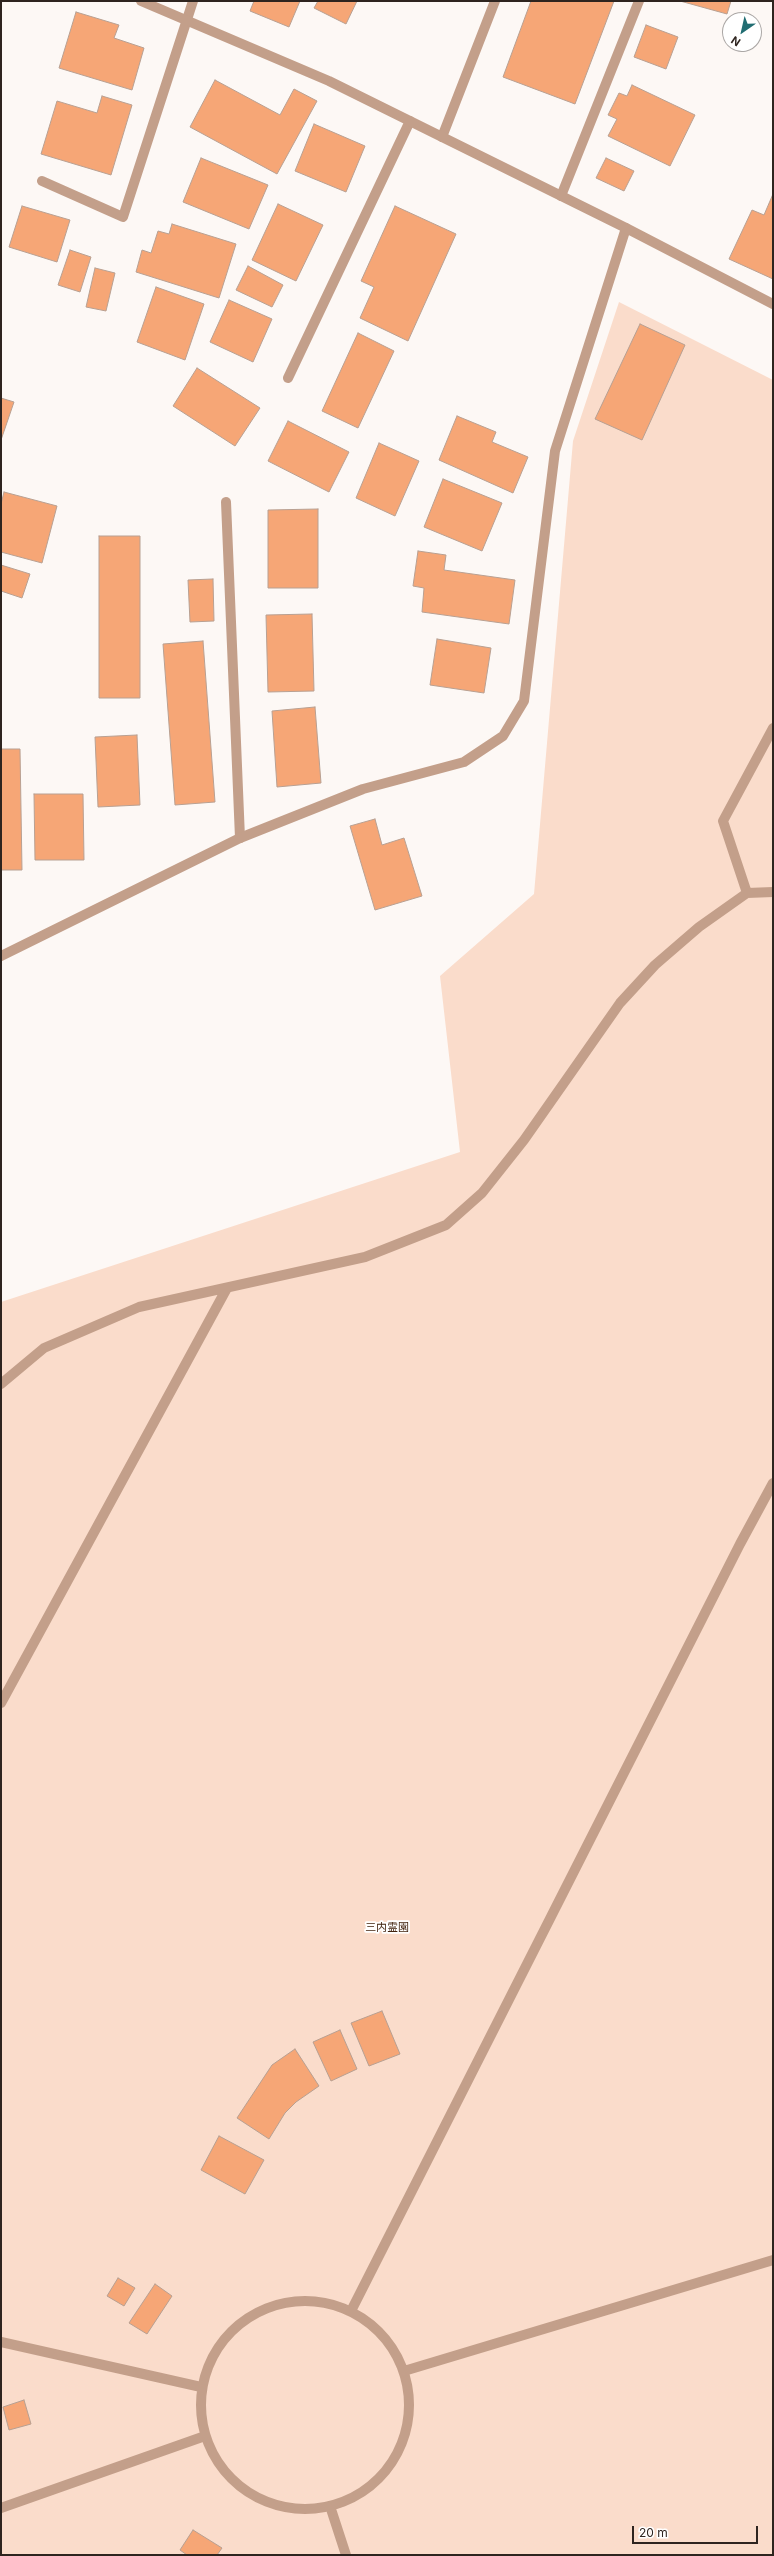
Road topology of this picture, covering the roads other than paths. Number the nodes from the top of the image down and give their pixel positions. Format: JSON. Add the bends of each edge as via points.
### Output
{"nodes":[{"id":1,"x":141,"y":1,"type":"edge"},
{"id":2,"x":193,"y":1,"type":"edge"},
{"id":3,"x":495,"y":1,"type":"edge"},
{"id":4,"x":639,"y":1,"type":"edge"},
{"id":5,"x":186,"y":20,"type":"junction"},
{"id":6,"x":410,"y":121,"type":"junction"},
{"id":7,"x":442,"y":138,"type":"junction"},
{"id":8,"x":42,"y":181,"type":"dead end"},
{"id":9,"x":561,"y":196,"type":"junction"},
{"id":10,"x":626,"y":228,"type":"junction"},
{"id":11,"x":773,"y":304,"type":"edge"},
{"id":12,"x":288,"y":378,"type":"dead end"},
{"id":13,"x":226,"y":502,"type":"dead end"},
{"id":14,"x":773,"y":728,"type":"edge"},
{"id":15,"x":240,"y":838,"type":"junction"},
{"id":16,"x":746,"y":892,"type":"junction"},
{"id":17,"x":773,"y":892,"type":"edge"},
{"id":18,"x":1,"y":956,"type":"edge"},
{"id":19,"x":227,"y":1288,"type":"junction"},
{"id":20,"x":1,"y":1384,"type":"edge"},
{"id":21,"x":773,"y":1483,"type":"edge"},
{"id":22,"x":1,"y":1703,"type":"edge"},
{"id":23,"x":773,"y":2260,"type":"edge"},
{"id":24,"x":351,"y":2311,"type":"junction"},
{"id":25,"x":1,"y":2342,"type":"edge"},
{"id":26,"x":404,"y":2371,"type":"junction"},
{"id":27,"x":202,"y":2387,"type":"junction"},
{"id":28,"x":205,"y":2436,"type":"junction"},
{"id":29,"x":330,"y":2506,"type":"junction"},
{"id":30,"x":1,"y":2508,"type":"edge"},
{"id":31,"x":346,"y":2555,"type":"edge"}],
"edges":[{"from":1,"to":5,"type":"street"},
{"from":2,"to":5,"type":"street"},
{"from":3,"to":7,"type":"street"},
{"from":4,"to":9,"type":"street"},
{"from":5,"to":6,"type":"street","via":[[329,80]]},
{"from":5,"to":8,"type":"street","via":[[123,217]]},
{"from":6,"to":7,"type":"street"},
{"from":6,"to":12,"type":"street"},
{"from":7,"to":9,"type":"street"},
{"from":9,"to":10,"type":"street"},
{"from":10,"to":11,"type":"street"},
{"from":10,"to":15,"type":"street","via":[[555,451],[524,701],[521,707],[502,736],[464,762],[364,789]]},
{"from":13,"to":15,"type":"street"},
{"from":14,"to":16,"type":"street","via":[[724,821]]},
{"from":15,"to":18,"type":"street"},
{"from":16,"to":17,"type":"street"},
{"from":16,"to":19,"type":"street","via":[[698,927],[655,965],[620,1003],[524,1140],[482,1193],[446,1225],[365,1257]]},
{"from":19,"to":20,"type":"street","via":[[139,1307],[44,1348]]},
{"from":19,"to":22,"type":"street"},
{"from":21,"to":24,"type":"street","via":[[707,1607]]},
{"from":23,"to":26,"type":"street"},
{"from":24,"to":26,"type":"street","via":[[374,2326],[392,2346]]},
{"from":24,"to":27,"type":"street","via":[[320,2301],[288,2301],[257,2312],[231,2330],[212,2357]]},
{"from":25,"to":27,"type":"street"},
{"from":26,"to":29,"type":"street","via":[[409,2405],[404,2439],[387,2469],[362,2493]]},
{"from":27,"to":28,"type":"street","via":[[200,2412]]},
{"from":28,"to":29,"type":"street","via":[[218,2464],[240,2487],[268,2502],[298,2509]]},
{"from":28,"to":30,"type":"street"},
{"from":29,"to":31,"type":"street"}]}
